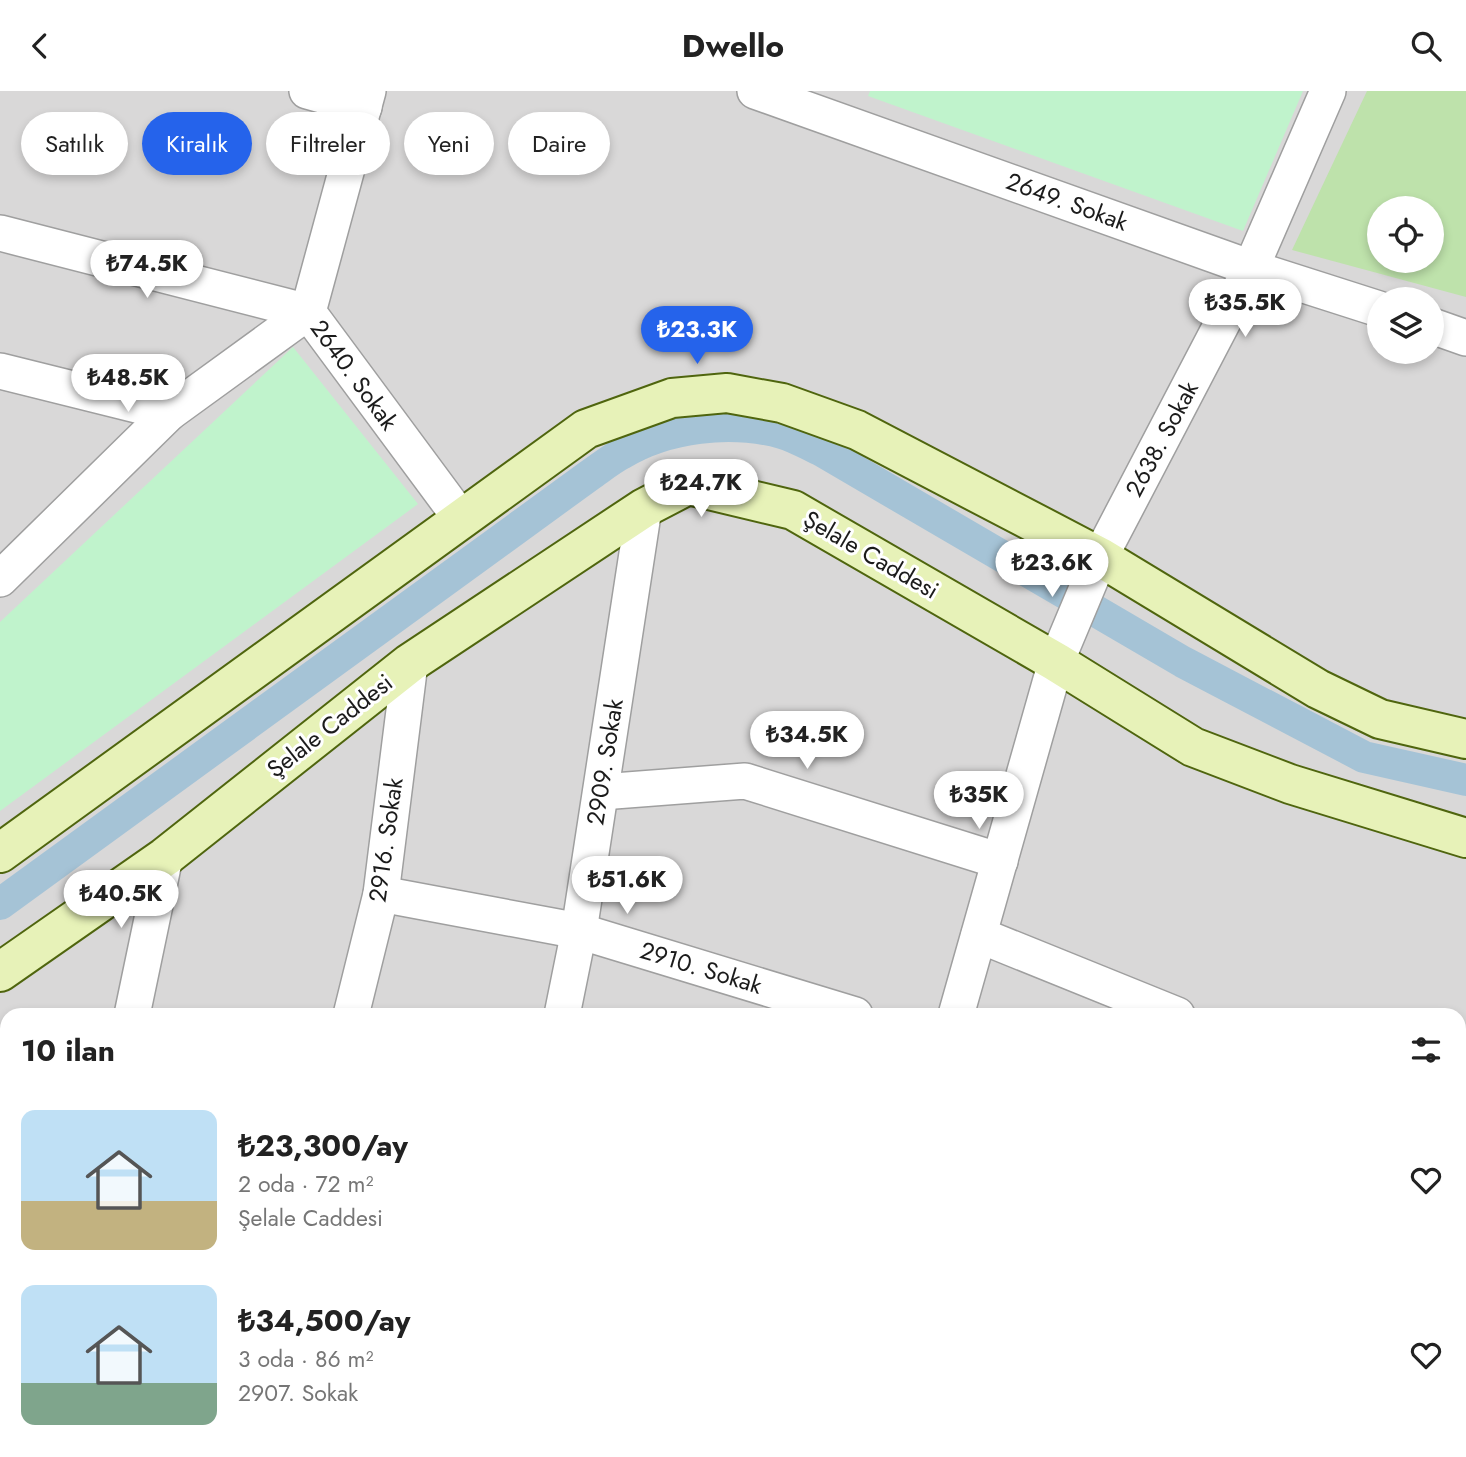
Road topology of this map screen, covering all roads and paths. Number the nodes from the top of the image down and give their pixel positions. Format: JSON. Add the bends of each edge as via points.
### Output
{"nodes":[{"id":1,"x":307,"y":91,"type":"edge"},
{"id":2,"x":755,"y":91,"type":"edge"},
{"id":3,"x":1328,"y":91,"type":"edge"},
{"id":4,"x":366,"y":99,"type":"edge"},
{"id":5,"x":0,"y":233,"type":"edge"},
{"id":6,"x":1251,"y":268,"type":"junction"},
{"id":7,"x":1367,"y":305,"type":"edge"},
{"id":8,"x":308,"y":312,"type":"junction"},
{"id":9,"x":1444,"y":330,"type":"edge"},
{"id":10,"x":1466,"y":338,"type":"edge"},
{"id":11,"x":0,"y":371,"type":"edge"},
{"id":12,"x":169,"y":413,"type":"junction"},
{"id":13,"x":645,"y":508,"type":"junction"},
{"id":14,"x":462,"y":520,"type":"junction"},
{"id":15,"x":1100,"y":557,"type":"junction"},
{"id":16,"x":0,"y":579,"type":"edge"},
{"id":17,"x":1056,"y":662,"type":"junction"},
{"id":18,"x":410,"y":663,"type":"junction"},
{"id":19,"x":1466,"y":739,"type":"edge"},
{"id":20,"x":601,"y":792,"type":"junction"},
{"id":21,"x":1466,"y":838,"type":"edge"},
{"id":22,"x":0,"y":853,"type":"edge"},
{"id":23,"x":165,"y":857,"type":"junction"},
{"id":24,"x":1000,"y":861,"type":"junction"},
{"id":25,"x":381,"y":894,"type":"junction"},
{"id":26,"x":579,"y":930,"type":"junction"},
{"id":27,"x":979,"y":935,"type":"junction"},
{"id":28,"x":0,"y":972,"type":"edge"},
{"id":29,"x":133,"y":1008,"type":"edge"},
{"id":30,"x":353,"y":1008,"type":"edge"},
{"id":31,"x":563,"y":1008,"type":"edge"},
{"id":32,"x":832,"y":1008,"type":"edge"},
{"id":33,"x":958,"y":1008,"type":"edge"},
{"id":34,"x":1160,"y":1008,"type":"edge"}],
"edges":[{"from":1,"to":4,"type":"street"},
{"from":2,"to":6,"type":"street","name":"2649. Sokak"},
{"from":3,"to":6,"type":"street","name":"2638. Sokak"},
{"from":4,"to":8,"type":"street","name":"2640. Sokak"},
{"from":5,"to":8,"type":"street"},
{"from":6,"to":7,"type":"street","name":"2649. Sokak"},
{"from":6,"to":15,"type":"street","name":"2638. Sokak"},
{"from":8,"to":12,"type":"street"},
{"from":8,"to":14,"type":"street","name":"2640. Sokak"},
{"from":9,"to":10,"type":"street"},
{"from":11,"to":12,"type":"street"},
{"from":12,"to":16,"type":"street"},
{"from":13,"to":17,"type":"street","name":"Şelale Caddesi","via":[[688,485],[793,510]]},
{"from":13,"to":18,"type":"street","name":"Şelale Caddesi"},
{"from":13,"to":20,"type":"street","name":"2909. Sokak"},
{"from":14,"to":15,"type":"street","via":[[586,429],[672,398],[727,393],[782,404],[857,430]]},
{"from":14,"to":22,"type":"street"},
{"from":15,"to":17,"type":"street","name":"2638. Sokak"},
{"from":15,"to":19,"type":"street","via":[[1318,689],[1380,719]]},
{"from":17,"to":21,"type":"street","name":"Şelale Caddesi","via":[[1193,747],[1290,784]]},
{"from":17,"to":24,"type":"street","name":"2638. Sokak"},
{"from":18,"to":23,"type":"street","name":"Şelale Caddesi"},
{"from":18,"to":25,"type":"street","name":"2916. Sokak"},
{"from":20,"to":24,"type":"street","via":[[745,781]]},
{"from":20,"to":26,"type":"street","name":"2909. Sokak"},
{"from":23,"to":28,"type":"street","name":"Şelale Caddesi"},
{"from":23,"to":29,"type":"street"},
{"from":24,"to":27,"type":"street","name":"2638. Sokak"},
{"from":25,"to":26,"type":"street","name":"2910. Sokak"},
{"from":25,"to":30,"type":"street","name":"2916. Sokak"},
{"from":26,"to":31,"type":"street","name":"2909. Sokak"},
{"from":26,"to":32,"type":"street","name":"2910. Sokak"},
{"from":27,"to":33,"type":"street","name":"2638. Sokak"},
{"from":27,"to":34,"type":"street"}]}
